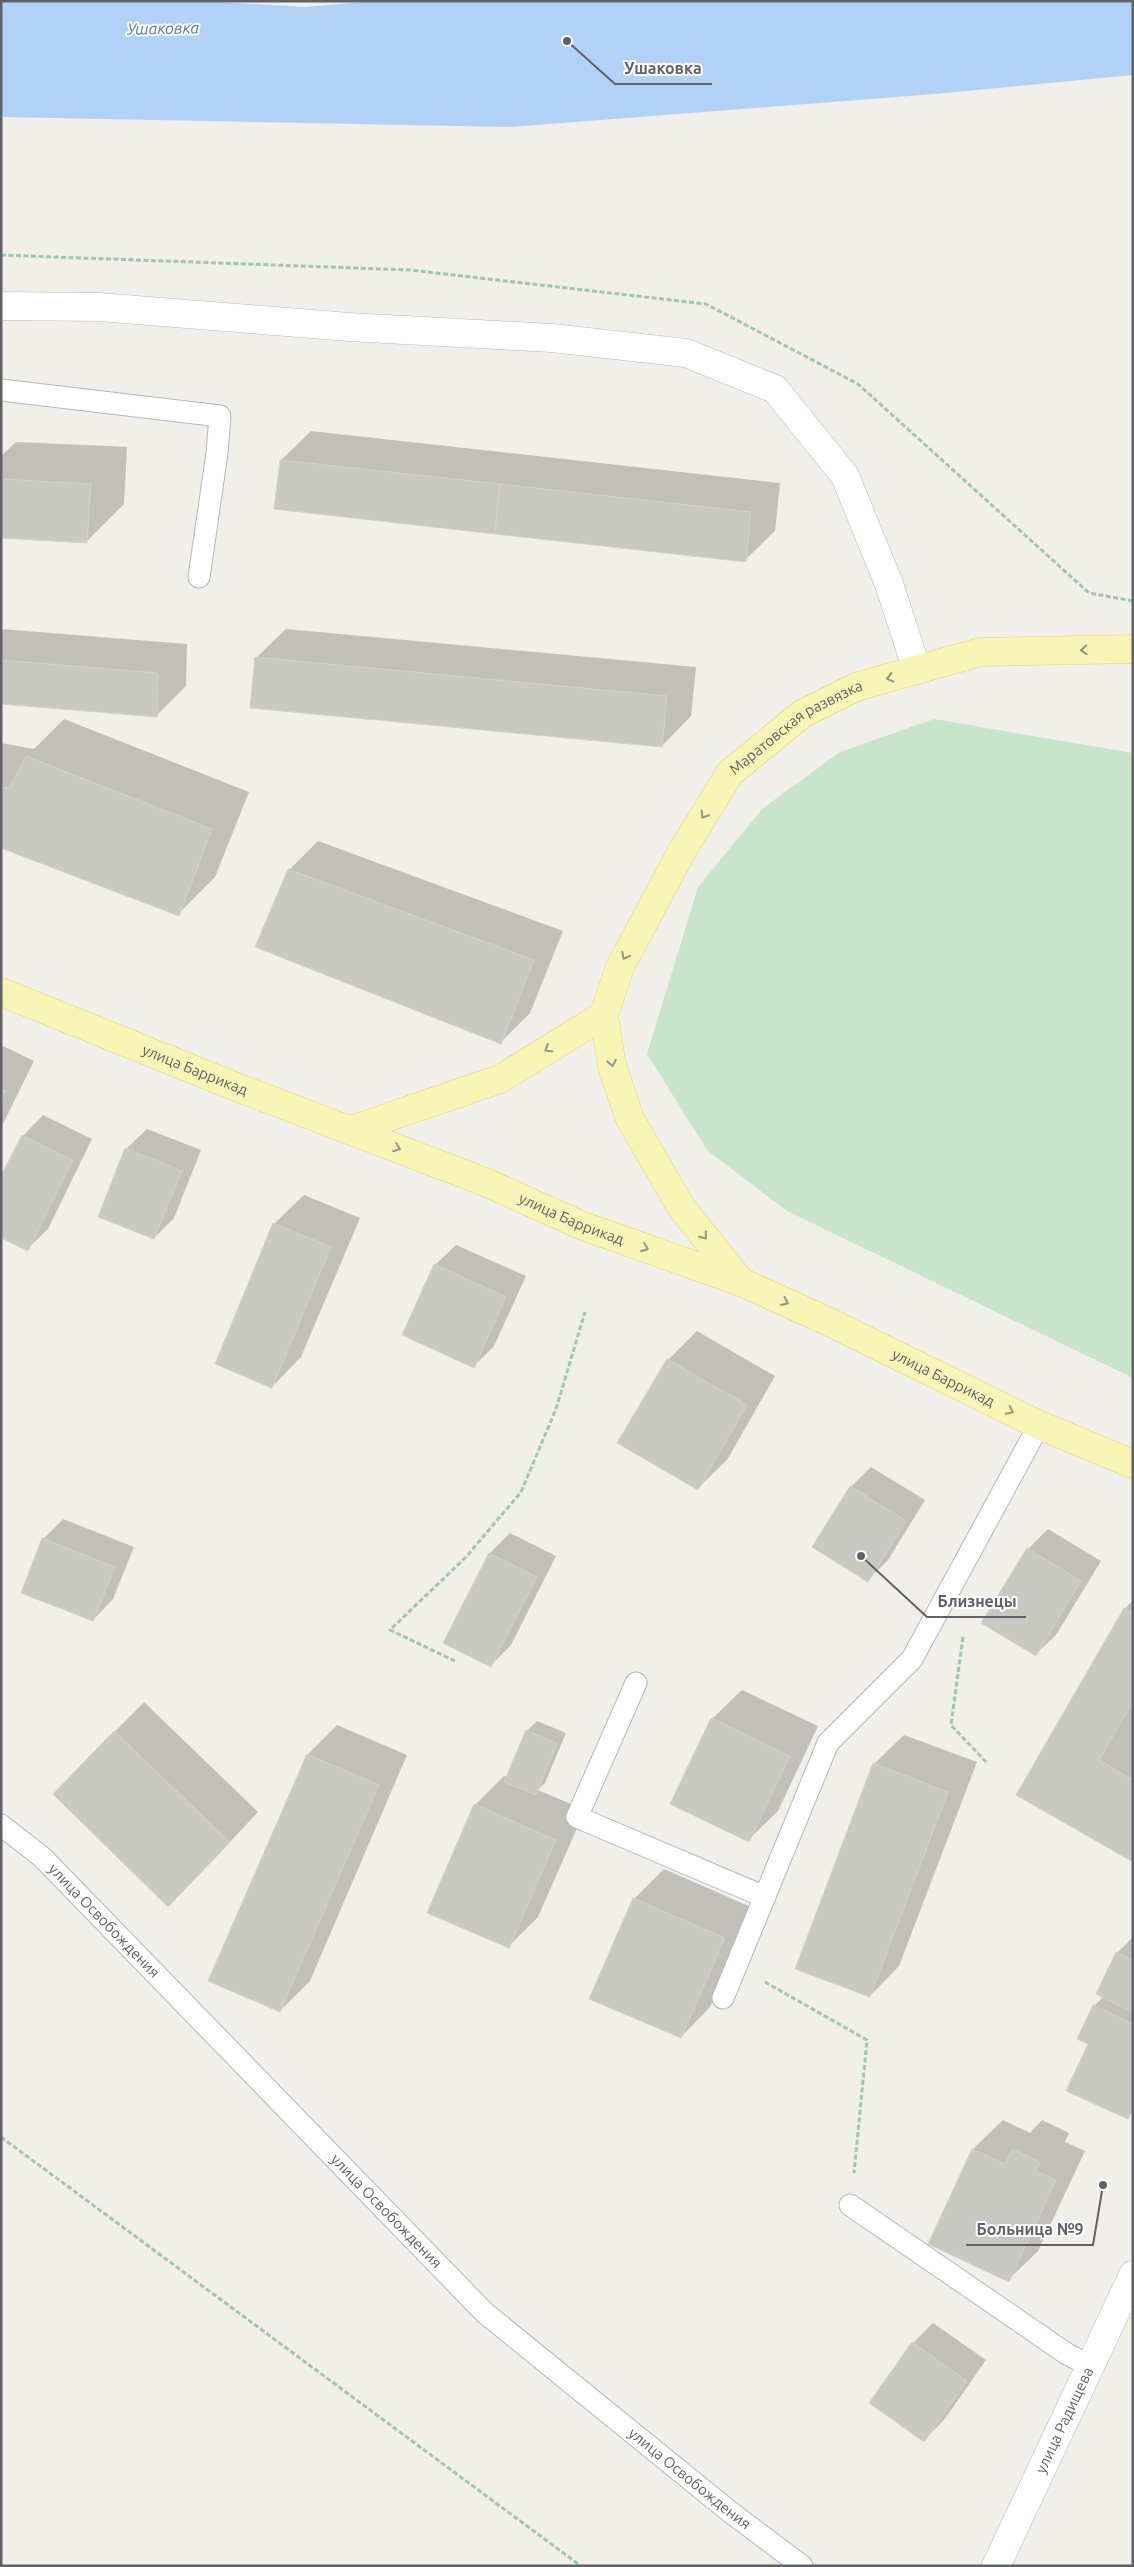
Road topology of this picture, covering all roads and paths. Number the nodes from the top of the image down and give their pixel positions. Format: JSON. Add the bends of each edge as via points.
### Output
{"nodes":[{"id":1,"x":1,"y":306,"type":"edge"},
{"id":2,"x":1,"y":390,"type":"edge"},
{"id":3,"x":199,"y":577,"type":"dead end"},
{"id":4,"x":1133,"y":649,"type":"edge"},
{"id":5,"x":917,"y":670,"type":"junction"},
{"id":6,"x":1,"y":992,"type":"edge"},
{"id":7,"x":604,"y":1015,"type":"junction"},
{"id":8,"x":351,"y":1130,"type":"junction"},
{"id":9,"x":741,"y":1282,"type":"junction"},
{"id":10,"x":585,"y":1312,"type":"dead end"},
{"id":11,"x":1040,"y":1425,"type":"junction"},
{"id":12,"x":1133,"y":1464,"type":"edge"},
{"id":13,"x":964,"y":1627,"type":"dead end"},
{"id":14,"x":455,"y":1661,"type":"dead end"},
{"id":15,"x":636,"y":1683,"type":"dead end"},
{"id":16,"x":986,"y":1762,"type":"dead end"},
{"id":17,"x":1,"y":1824,"type":"edge"},
{"id":18,"x":765,"y":1897,"type":"junction"},
{"id":19,"x":736,"y":1966,"type":"junction"},
{"id":20,"x":723,"y":1998,"type":"dead end"},
{"id":21,"x":1,"y":2137,"type":"edge"},
{"id":22,"x":850,"y":2205,"type":"joint"},
{"id":23,"x":1133,"y":2275,"type":"edge"},
{"id":24,"x":1090,"y":2366,"type":"junction"},
{"id":25,"x":581,"y":2566,"type":"edge"},
{"id":26,"x":802,"y":2566,"type":"edge"},
{"id":27,"x":996,"y":2566,"type":"edge"}],
"edges":[{"from":1,"to":5,"type":"street","via":[[99,308],[552,338],[686,353],[775,389],[845,476],[889,584]]},
{"from":2,"to":3,"type":"lane","via":[[220,416]]},
{"from":4,"to":5,"type":"main road","name":"Маратовская развязка","one_way":true,"via":[[980,652]]},
{"from":5,"to":7,"type":"main road","name":"Маратовская развязка","one_way":true,"via":[[856,687],[802,714],[730,773],[682,851],[620,966]]},
{"from":6,"to":8,"type":"main road","name":"улица Баррикад"},
{"from":7,"to":8,"type":"main road","one_way":true,"via":[[500,1079]]},
{"from":7,"to":9,"type":"main road","one_way":true,"via":[[612,1066],[630,1119],[681,1207]]},
{"from":8,"to":9,"type":"main road","name":"улица Баррикад","one_way":true,"via":[[485,1182],[583,1226]]},
{"from":9,"to":11,"type":"main road","name":"улица Баррикад","one_way":true},
{"from":10,"to":14,"type":"path","via":[[556,1409],[521,1492],[466,1557],[390,1630]]},
{"from":11,"to":12,"type":"main road","name":"улица Баррикад"},
{"from":11,"to":18,"type":"lane","via":[[912,1659],[828,1742]]},
{"from":13,"to":16,"type":"path","via":[[951,1725]]},
{"from":15,"to":18,"type":"lane","via":[[577,1817]]},
{"from":17,"to":26,"type":"lane","name":"улица Освобождения","via":[[42,1857],[486,2313],[728,2511]]},
{"from":18,"to":19,"type":"lane"},
{"from":19,"to":20,"type":"lane"},
{"from":19,"to":22,"type":"path","via":[[867,2040]]},
{"from":21,"to":25,"type":"path"},
{"from":22,"to":24,"type":"lane","via":[[1067,2354]]},
{"from":23,"to":24,"type":"street","name":"улица Радищева"},
{"from":24,"to":27,"type":"street","name":"улица Радищева"}]}
